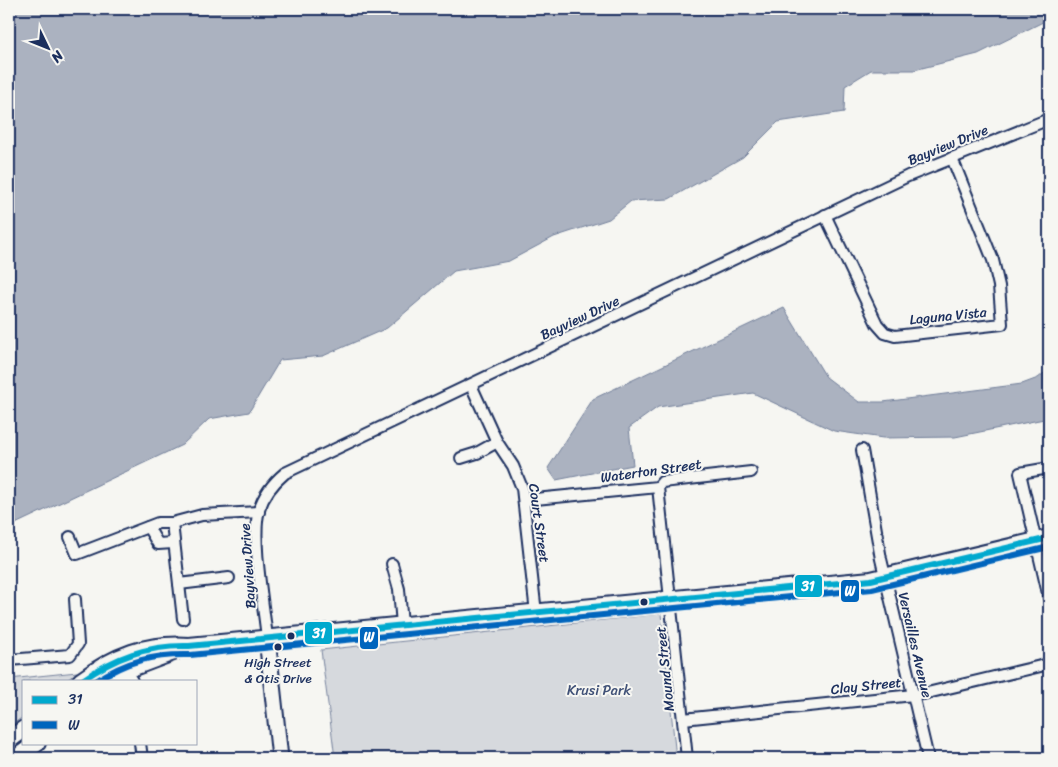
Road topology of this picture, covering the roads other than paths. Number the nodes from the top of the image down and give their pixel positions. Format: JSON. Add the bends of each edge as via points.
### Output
{"nodes":[{"id":1,"x":1049,"y":120,"type":"edge"},
{"id":2,"x":952,"y":158,"type":"junction"},
{"id":3,"x":825,"y":215,"type":"junction"},
{"id":4,"x":471,"y":385,"type":"junction"},
{"id":5,"x":497,"y":442,"type":"junction"},
{"id":6,"x":862,"y":450,"type":"dead end"},
{"id":7,"x":461,"y":458,"type":"dead end"},
{"id":8,"x":1049,"y":468,"type":"edge"},
{"id":9,"x":751,"y":472,"type":"dead end"},
{"id":10,"x":658,"y":487,"type":"junction"},
{"id":11,"x":525,"y":500,"type":"junction"},
{"id":12,"x":258,"y":512,"type":"junction"},
{"id":13,"x":172,"y":523,"type":"junction"},
{"id":14,"x":148,"y":527,"type":"junction"},
{"id":15,"x":70,"y":537,"type":"dead end"},
{"id":16,"x":1042,"y":540,"type":"edge"},
{"id":17,"x":173,"y":543,"type":"junction"},
{"id":18,"x":392,"y":564,"type":"dead end"},
{"id":19,"x":885,"y":577,"type":"junction"},
{"id":20,"x":229,"y":578,"type":"dead end"},
{"id":21,"x":179,"y":584,"type":"junction"},
{"id":22,"x":1049,"y":598,"type":"edge"},
{"id":23,"x":75,"y":599,"type":"dead end"},
{"id":24,"x":671,"y":600,"type":"junction"},
{"id":25,"x":536,"y":613,"type":"junction"},
{"id":26,"x":183,"y":619,"type":"dead end"},
{"id":27,"x":402,"y":625,"type":"junction"},
{"id":28,"x":267,"y":638,"type":"junction"},
{"id":29,"x":189,"y":646,"type":"junction"},
{"id":30,"x":9,"y":660,"type":"edge"},
{"id":31,"x":1049,"y":664,"type":"edge"},
{"id":32,"x":82,"y":680,"type":"edge"},
{"id":33,"x":112,"y":680,"type":"edge"},
{"id":34,"x":913,"y":695,"type":"junction"},
{"id":35,"x":684,"y":719,"type":"junction"},
{"id":36,"x":22,"y":730,"type":"edge"},
{"id":37,"x":9,"y":740,"type":"edge"},
{"id":38,"x":36,"y":744,"type":"edge"},
{"id":39,"x":140,"y":744,"type":"edge"},
{"id":40,"x":16,"y":758,"type":"edge"},
{"id":41,"x":142,"y":758,"type":"edge"},
{"id":42,"x":280,"y":758,"type":"edge"},
{"id":43,"x":688,"y":758,"type":"edge"},
{"id":44,"x":928,"y":758,"type":"edge"}],
"edges":[{"from":1,"to":2,"type":"street","name":"Bayview Drive"},
{"from":2,"to":3,"type":"street","name":"Bayview Drive"},
{"from":2,"to":3,"type":"street","name":"Laguna Vista","via":[[993,260],[1002,324],[895,336],[885,333],[877,324]]},
{"from":3,"to":4,"type":"street","name":"Bayview Drive"},
{"from":4,"to":5,"type":"street","name":"Court Street"},
{"from":4,"to":12,"type":"street","name":"Bayview Drive","via":[[285,473],[272,484]]},
{"from":5,"to":7,"type":"street"},
{"from":5,"to":11,"type":"street","name":"Court Street","via":[[518,477]]},
{"from":6,"to":19,"type":"street","name":"Versailles Avenue"},
{"from":8,"to":16,"type":"street","via":[[1020,473]]},
{"from":9,"to":10,"type":"street","name":"Waterton Street","via":[[662,482]]},
{"from":10,"to":11,"type":"street","name":"Waterton Street"},
{"from":10,"to":24,"type":"street","name":"Mound Street"},
{"from":11,"to":25,"type":"street","name":"Court Street"},
{"from":12,"to":13,"type":"street","via":[[202,515]]},
{"from":12,"to":28,"type":"street","name":"Bayview Drive","via":[[257,538]]},
{"from":13,"to":14,"type":"street"},
{"from":13,"to":17,"type":"street"},
{"from":14,"to":15,"type":"street","via":[[77,554]]},
{"from":14,"to":17,"type":"street","via":[[158,544]]},
{"from":16,"to":19,"type":"main road"},
{"from":16,"to":22,"type":"street"},
{"from":17,"to":21,"type":"street"},
{"from":18,"to":27,"type":"street","via":[[399,589]]},
{"from":19,"to":24,"type":"main road"},
{"from":19,"to":34,"type":"street","name":"Versailles Avenue"},
{"from":20,"to":21,"type":"street"},
{"from":21,"to":26,"type":"street"},
{"from":23,"to":30,"type":"street","via":[[78,644],[70,655]]},
{"from":24,"to":25,"type":"main road"},
{"from":24,"to":35,"type":"street","name":"Mound Street"},
{"from":25,"to":27,"type":"main road"},
{"from":27,"to":28,"type":"main road"},
{"from":28,"to":29,"type":"main road"},
{"from":28,"to":42,"type":"main road"},
{"from":29,"to":32,"type":"main road","via":[[136,650]]},
{"from":29,"to":33,"type":"main road","via":[[145,662]]},
{"from":31,"to":34,"type":"street","name":"Clay Street"},
{"from":34,"to":35,"type":"street","name":"Clay Street"},
{"from":34,"to":44,"type":"street","name":"Versailles Avenue"},
{"from":35,"to":43,"type":"street","name":"Mound Street"},
{"from":36,"to":37,"type":"main road"},
{"from":38,"to":40,"type":"main road"},
{"from":39,"to":41,"type":"street"}]}
